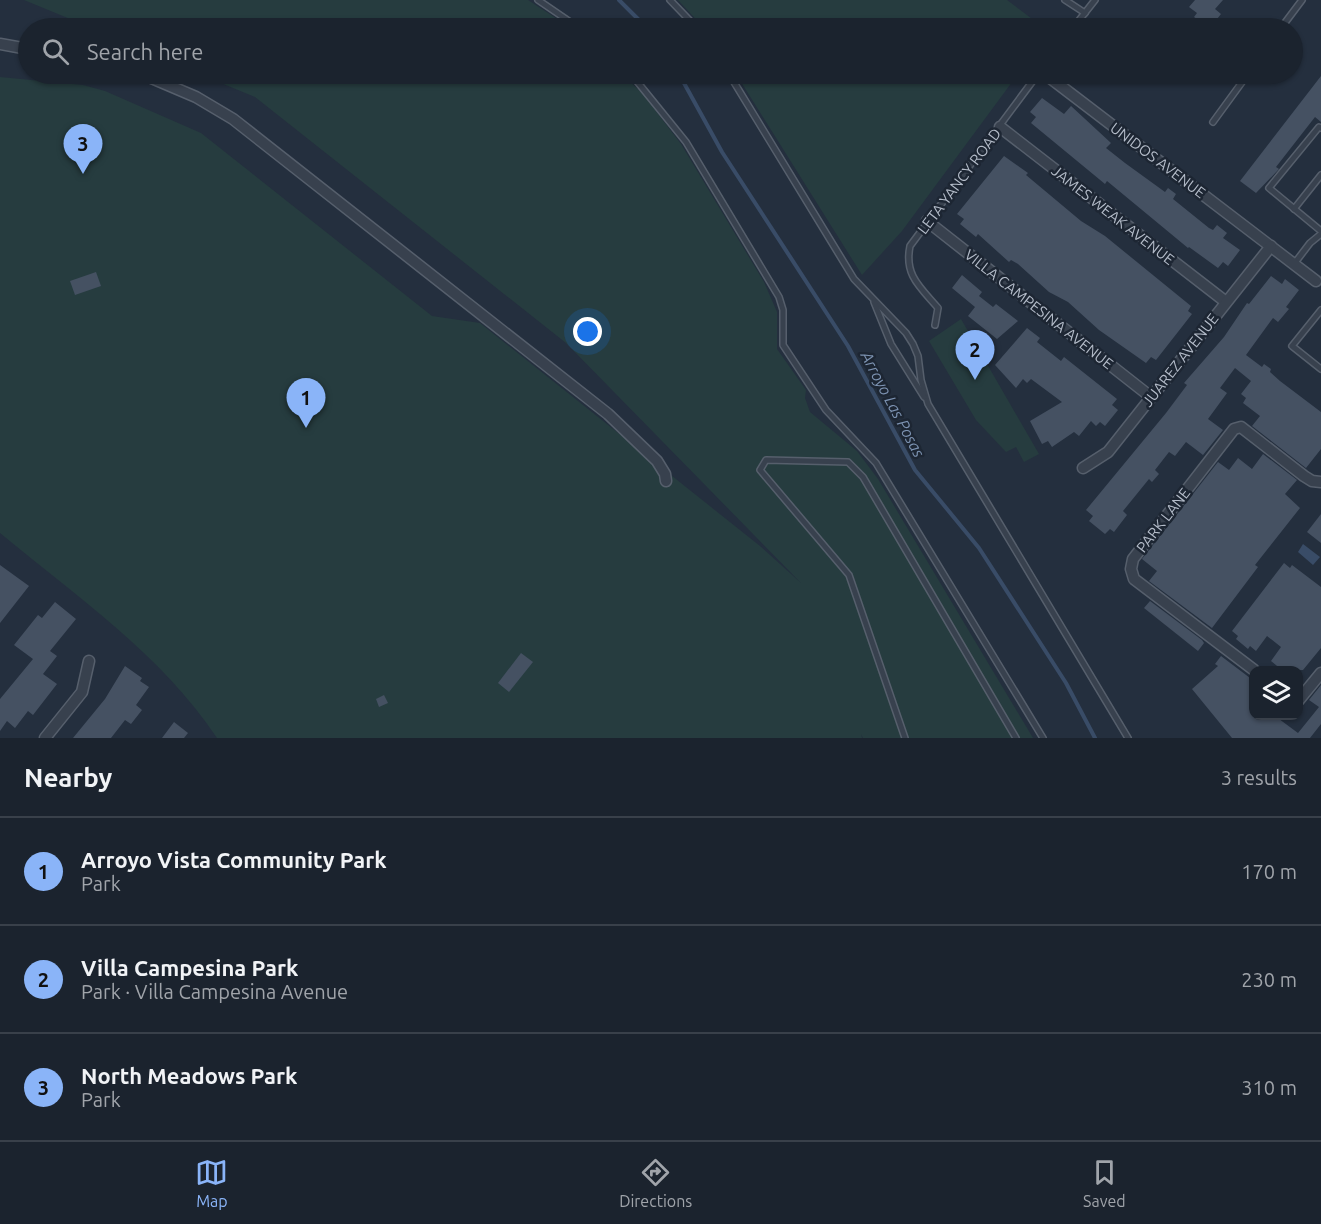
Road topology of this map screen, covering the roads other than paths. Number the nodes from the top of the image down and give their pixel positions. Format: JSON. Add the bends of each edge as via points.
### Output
{"nodes":[{"id":1,"x":538,"y":0,"type":"edge"},
{"id":2,"x":670,"y":0,"type":"edge"},
{"id":3,"x":1065,"y":0,"type":"edge"},
{"id":4,"x":1095,"y":0,"type":"edge"},
{"id":5,"x":1302,"y":0,"type":"edge"},
{"id":6,"x":1085,"y":13,"type":"junction"},
{"id":7,"x":564,"y":18,"type":"edge"},
{"id":8,"x":687,"y":18,"type":"edge"},
{"id":9,"x":1081,"y":18,"type":"edge"},
{"id":10,"x":1288,"y":18,"type":"edge"},
{"id":11,"x":0,"y":44,"type":"edge"},
{"id":12,"x":18,"y":47,"type":"edge"},
{"id":13,"x":165,"y":84,"type":"edge"},
{"id":14,"x":639,"y":84,"type":"edge"},
{"id":15,"x":735,"y":84,"type":"edge"},
{"id":16,"x":1031,"y":84,"type":"edge"},
{"id":17,"x":1058,"y":84,"type":"edge"},
{"id":18,"x":1241,"y":84,"type":"edge"},
{"id":19,"x":1213,"y":122,"type":"dead end"},
{"id":20,"x":1000,"y":127,"type":"junction"},
{"id":21,"x":1321,"y":128,"type":"edge"},
{"id":22,"x":1321,"y":175,"type":"edge"},
{"id":23,"x":1294,"y":209,"type":"junction"},
{"id":24,"x":927,"y":221,"type":"junction"},
{"id":25,"x":1321,"y":232,"type":"edge"},
{"id":26,"x":1270,"y":246,"type":"junction"},
{"id":27,"x":1294,"y":264,"type":"junction"},
{"id":28,"x":1316,"y":281,"type":"dead end"},
{"id":29,"x":873,"y":299,"type":"junction"},
{"id":30,"x":1226,"y":302,"type":"junction"},
{"id":31,"x":1321,"y":310,"type":"edge"},
{"id":32,"x":935,"y":325,"type":"dead end"},
{"id":33,"x":1321,"y":369,"type":"edge"},
{"id":34,"x":1151,"y":397,"type":"junction"},
{"id":35,"x":928,"y":404,"type":"junction"},
{"id":36,"x":1083,"y":468,"type":"dead end"},
{"id":37,"x":666,"y":481,"type":"dead end"},
{"id":38,"x":1321,"y":482,"type":"edge"},
{"id":39,"x":89,"y":661,"type":"dead end"},
{"id":40,"x":1249,"y":666,"type":"edge"},
{"id":41,"x":1321,"y":673,"type":"edge"},
{"id":42,"x":1303,"y":696,"type":"edge"},
{"id":43,"x":45,"y":738,"type":"edge"},
{"id":44,"x":905,"y":738,"type":"edge"},
{"id":45,"x":1016,"y":738,"type":"edge"},
{"id":46,"x":1042,"y":738,"type":"edge"},
{"id":47,"x":1128,"y":738,"type":"edge"}],
"edges":[{"from":1,"to":7,"type":"lane"},
{"from":2,"to":8,"type":"lane"},
{"from":3,"to":6,"type":"lane"},
{"from":4,"to":6,"type":"lane"},
{"from":5,"to":10,"type":"lane"},
{"from":6,"to":9,"type":"lane"},
{"from":11,"to":12,"type":"street"},
{"from":13,"to":37,"type":"street","via":[[233,118],[608,414],[657,461]]},
{"from":14,"to":46,"type":"lane","via":[[686,142],[779,297],[783,345],[826,410],[876,463]]},
{"from":15,"to":29,"type":"lane","via":[[854,279]]},
{"from":16,"to":20,"type":"lane","name":"LETA YANCY ROAD"},
{"from":17,"to":26,"type":"street","name":"UNIDOS AVENUE"},
{"from":18,"to":19,"type":"lane"},
{"from":20,"to":24,"type":"lane","name":"LETA YANCY ROAD"},
{"from":20,"to":30,"type":"street","name":"JAMES WEAK AVENUE"},
{"from":21,"to":23,"type":"lane","via":[[1269,188]]},
{"from":22,"to":23,"type":"lane"},
{"from":23,"to":25,"type":"lane"},
{"from":24,"to":32,"type":"lane","name":"LETA YANCY ROAD","via":[[910,246],[907,263],[913,279],[938,308]]},
{"from":24,"to":34,"type":"street","name":"VILLA CAMPESINA AVENUE"},
{"from":25,"to":27,"type":"lane"},
{"from":26,"to":27,"type":"street","name":"UNIDOS AVENUE"},
{"from":26,"to":30,"type":"street","name":"JUAREZ AVENUE"},
{"from":27,"to":28,"type":"street","name":"UNIDOS AVENUE"},
{"from":29,"to":35,"type":"lane","via":[[891,344]]},
{"from":29,"to":35,"type":"lane","via":[[913,344]]},
{"from":30,"to":34,"type":"street","name":"JUAREZ AVENUE"},
{"from":31,"to":33,"type":"lane","via":[[1292,346]]},
{"from":34,"to":36,"type":"street","name":"JUAREZ AVENUE","via":[[1108,453]]},
{"from":35,"to":47,"type":"lane"},
{"from":38,"to":40,"type":"street","name":"PARK LANE","via":[[1304,476],[1241,427],[1234,429],[1133,559],[1134,579]]},
{"from":39,"to":43,"type":"street","via":[[82,692]]},
{"from":41,"to":42,"type":"street"},
{"from":44,"to":45,"type":"lane","via":[[849,575],[760,470],[766,460],[848,462],[862,477]]}]}
